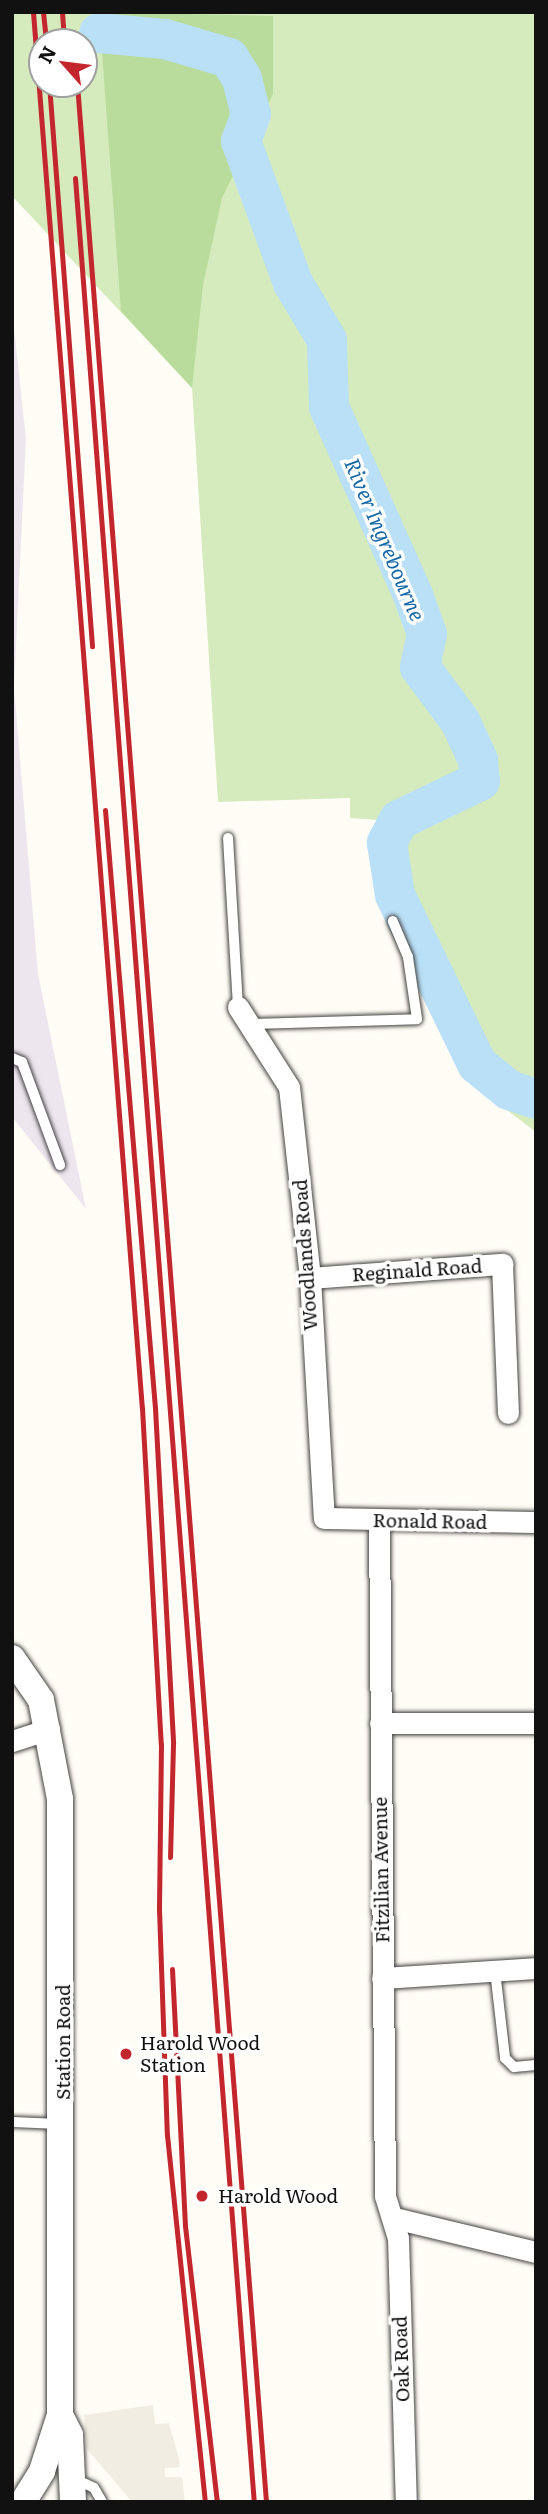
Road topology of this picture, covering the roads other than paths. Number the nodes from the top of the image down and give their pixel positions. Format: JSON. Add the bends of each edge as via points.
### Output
{"nodes":[{"id":1,"x":228,"y":838,"type":"dead end"},
{"id":2,"x":393,"y":921,"type":"dead end"},
{"id":3,"x":237,"y":1007,"type":"joint"},
{"id":4,"x":253,"y":1024,"type":"junction"},
{"id":5,"x":12,"y":1058,"type":"edge"},
{"id":6,"x":60,"y":1165,"type":"dead end"},
{"id":7,"x":310,"y":1278,"type":"junction"},
{"id":8,"x":508,"y":1413,"type":"dead end"},
{"id":9,"x":324,"y":1518,"type":"joint"},
{"id":10,"x":379,"y":1521,"type":"junction"},
{"id":11,"x":536,"y":1522,"type":"edge"},
{"id":12,"x":20,"y":1666,"type":"edge"},
{"id":13,"x":380,"y":1723,"type":"junction"},
{"id":14,"x":536,"y":1723,"type":"edge"},
{"id":15,"x":49,"y":1729,"type":"junction"},
{"id":16,"x":12,"y":1741,"type":"edge"},
{"id":17,"x":536,"y":1968,"type":"edge"},
{"id":18,"x":495,"y":1971,"type":"junction"},
{"id":19,"x":382,"y":1978,"type":"junction"},
{"id":20,"x":536,"y":2065,"type":"edge"},
{"id":21,"x":12,"y":2122,"type":"edge"},
{"id":22,"x":63,"y":2124,"type":"junction"},
{"id":23,"x":394,"y":2218,"type":"junction"},
{"id":24,"x":536,"y":2252,"type":"edge"},
{"id":25,"x":60,"y":2415,"type":"junction"},
{"id":26,"x":42,"y":2471,"type":"junction"},
{"id":27,"x":72,"y":2489,"type":"edge"},
{"id":28,"x":23,"y":2502,"type":"edge"},
{"id":29,"x":102,"y":2502,"type":"edge"},
{"id":30,"x":406,"y":2502,"type":"edge"}],
"edges":[{"from":1,"to":3,"type":"lane"},
{"from":2,"to":4,"type":"lane","via":[[408,957],[417,1019]]},
{"from":3,"to":4,"type":"street","name":"Woodlands Road"},
{"from":4,"to":7,"type":"street","name":"Woodlands Road","via":[[289,1087]]},
{"from":5,"to":6,"type":"lane","via":[[22,1062]]},
{"from":7,"to":8,"type":"street","name":"Reginald Road","via":[[502,1264]]},
{"from":7,"to":9,"type":"street","name":"Woodlands Road"},
{"from":9,"to":10,"type":"street","name":"Ronald Road"},
{"from":10,"to":11,"type":"street","name":"Ronald Road"},
{"from":10,"to":13,"type":"street","name":"Fitzilian Avenue"},
{"from":12,"to":15,"type":"street","name":"Station Road"},
{"from":13,"to":14,"type":"street"},
{"from":13,"to":19,"type":"street","name":"Fitzilian Avenue"},
{"from":15,"to":16,"type":"street"},
{"from":15,"to":22,"type":"street","name":"Station Road","via":[[63,1873]]},
{"from":17,"to":18,"type":"street"},
{"from":18,"to":19,"type":"street"},
{"from":18,"to":20,"type":"lane","via":[[505,2057],[514,2067]]},
{"from":19,"to":23,"type":"street","name":"Fitzilian Avenue","via":[[385,2196]]},
{"from":21,"to":22,"type":"lane"},
{"from":22,"to":25,"type":"street","name":"Station Road"},
{"from":23,"to":24,"type":"street"},
{"from":23,"to":30,"type":"street","name":"Oak Road"},
{"from":25,"to":26,"type":"street","name":"Station Road"},
{"from":25,"to":27,"type":"street","name":"Station Road","via":[[70,2435]]},
{"from":26,"to":27,"type":"street"},
{"from":26,"to":28,"type":"street","name":"Station Road"},
{"from":27,"to":29,"type":"lane","via":[[94,2488]]}]}
